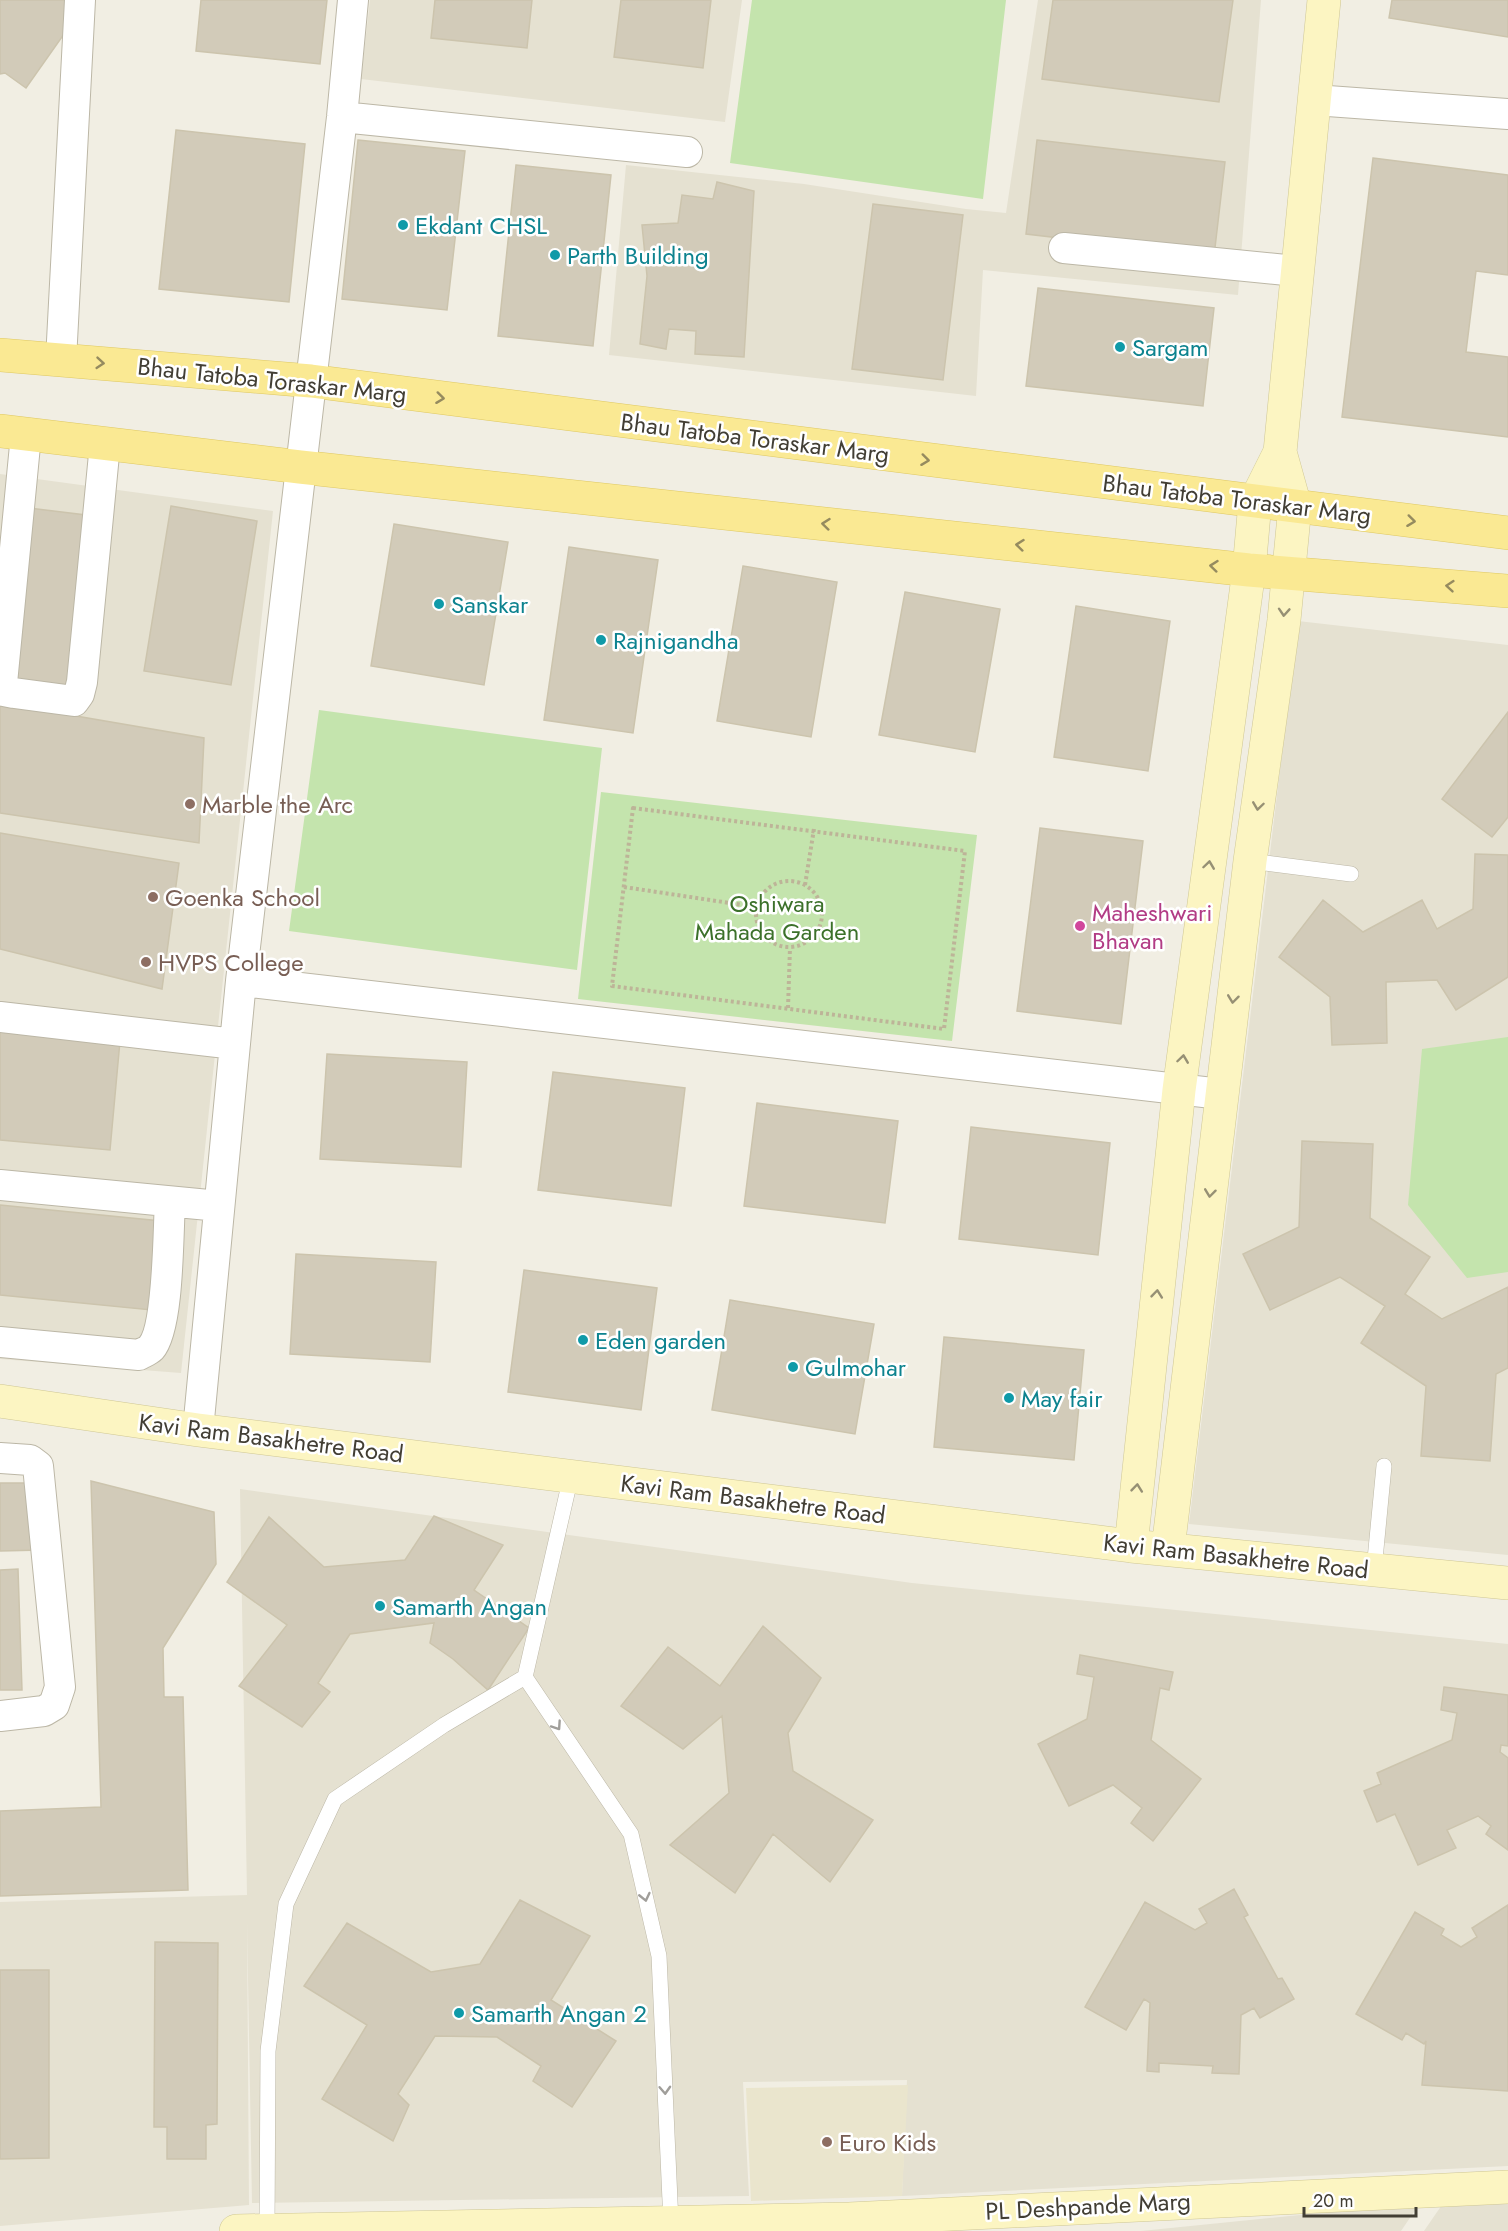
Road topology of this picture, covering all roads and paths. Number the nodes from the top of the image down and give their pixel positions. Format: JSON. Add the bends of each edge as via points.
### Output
{"nodes":[{"id":1,"x":80,"y":0,"type":"edge"},
{"id":2,"x":353,"y":0,"type":"edge"},
{"id":3,"x":1324,"y":0,"type":"edge"},
{"id":4,"x":1314,"y":100,"type":"junction"},
{"id":5,"x":1508,"y":114,"type":"edge"},
{"id":6,"x":342,"y":117,"type":"junction"},
{"id":7,"x":687,"y":152,"type":"dead end"},
{"id":8,"x":1064,"y":248,"type":"dead end"},
{"id":9,"x":1296,"y":271,"type":"junction"},
{"id":10,"x":0,"y":355,"type":"edge"},
{"id":11,"x":61,"y":360,"type":"junction"},
{"id":12,"x":311,"y":381,"type":"junction"},
{"id":13,"x":13,"y":433,"type":"edge"},
{"id":14,"x":105,"y":444,"type":"junction"},
{"id":15,"x":1280,"y":452,"type":"junction"},
{"id":16,"x":300,"y":467,"type":"junction"},
{"id":17,"x":1256,"y":502,"type":"junction"},
{"id":18,"x":1295,"y":506,"type":"junction"},
{"id":19,"x":1508,"y":533,"type":"edge"},
{"id":20,"x":1249,"y":570,"type":"junction"},
{"id":21,"x":1288,"y":572,"type":"junction"},
{"id":22,"x":1508,"y":591,"type":"edge"},
{"id":23,"x":814,"y":830,"type":"junction"},
{"id":24,"x":1250,"y":861,"type":"junction"},
{"id":25,"x":1351,"y":874,"type":"dead end"},
{"id":26,"x":805,"y":885,"type":"junction"},
{"id":27,"x":624,"y":887,"type":"junction"},
{"id":28,"x":756,"y":907,"type":"junction"},
{"id":29,"x":790,"y":948,"type":"junction"},
{"id":30,"x":241,"y":981,"type":"junction"},
{"id":31,"x":788,"y":1008,"type":"junction"},
{"id":32,"x":0,"y":1017,"type":"edge"},
{"id":33,"x":235,"y":1044,"type":"junction"},
{"id":34,"x":1179,"y":1090,"type":"junction"},
{"id":35,"x":1221,"y":1094,"type":"junction"},
{"id":36,"x":0,"y":1185,"type":"edge"},
{"id":37,"x":170,"y":1202,"type":"junction"},
{"id":38,"x":219,"y":1206,"type":"junction"},
{"id":39,"x":0,"y":1342,"type":"edge"},
{"id":40,"x":0,"y":1401,"type":"edge"},
{"id":41,"x":198,"y":1430,"type":"junction"},
{"id":42,"x":0,"y":1458,"type":"edge"},
{"id":43,"x":1384,"y":1466,"type":"dead end"},
{"id":44,"x":571,"y":1476,"type":"junction"},
{"id":45,"x":1131,"y":1546,"type":"junction"},
{"id":46,"x":1168,"y":1550,"type":"junction"},
{"id":47,"x":1374,"y":1570,"type":"junction"},
{"id":48,"x":1508,"y":1583,"type":"edge"},
{"id":49,"x":525,"y":1677,"type":"junction"},
{"id":50,"x":0,"y":1716,"type":"edge"},
{"id":51,"x":1508,"y":2187,"type":"edge"},
{"id":52,"x":671,"y":2223,"type":"junction"},
{"id":53,"x":899,"y":2223,"type":"edge"},
{"id":54,"x":848,"y":2225,"type":"edge"},
{"id":55,"x":267,"y":2230,"type":"edge"},
{"id":56,"x":236,"y":2231,"type":"edge"}],
"edges":[{"from":1,"to":11,"type":"street"},
{"from":2,"to":6,"type":"street"},
{"from":3,"to":4,"type":"street"},
{"from":4,"to":5,"type":"street"},
{"from":4,"to":9,"type":"street"},
{"from":6,"to":7,"type":"street"},
{"from":6,"to":12,"type":"street"},
{"from":8,"to":9,"type":"street"},
{"from":9,"to":15,"type":"street"},
{"from":10,"to":11,"type":"main road","name":"Bhau Tatoba Toraskar Marg"},
{"from":11,"to":12,"type":"main road","name":"Bhau Tatoba Toraskar Marg","one_way":true},
{"from":12,"to":16,"type":"street"},
{"from":12,"to":17,"type":"main road","name":"Bhau Tatoba Toraskar Marg","one_way":true},
{"from":13,"to":14,"type":"main road"},
{"from":13,"to":14,"type":"street","via":[[2,683],[4,691],[74,701],[82,682]]},
{"from":14,"to":16,"type":"main road"},
{"from":15,"to":17,"type":"street"},
{"from":15,"to":18,"type":"street"},
{"from":20,"to":16,"type":"main road","one_way":true},
{"from":16,"to":30,"type":"street"},
{"from":17,"to":18,"type":"main road","name":"Bhau Tatoba Toraskar Marg"},
{"from":17,"to":20,"type":"street"},
{"from":18,"to":19,"type":"main road","name":"Bhau Tatoba Toraskar Marg","one_way":true},
{"from":18,"to":21,"type":"street"},
{"from":20,"to":21,"type":"main road"},
{"from":34,"to":20,"type":"street","one_way":true},
{"from":22,"to":21,"type":"main road","one_way":true},
{"from":21,"to":24,"type":"street","one_way":true},
{"from":23,"to":26,"type":"path"},
{"from":23,"to":27,"type":"path","via":[[633,808]]},
{"from":23,"to":31,"type":"path","via":[[965,851],[944,1029]]},
{"from":24,"to":25,"type":"lane"},
{"from":24,"to":35,"type":"street","one_way":true},
{"from":26,"to":28,"type":"path","via":[[791,881],[770,886],[758,898]]},
{"from":26,"to":29,"type":"path","via":[[819,899],[821,921],[813,937],[802,946]]},
{"from":27,"to":28,"type":"path"},
{"from":27,"to":31,"type":"path","via":[[612,986]]},
{"from":28,"to":29,"type":"path","via":[[758,927],[764,937]]},
{"from":29,"to":31,"type":"path"},
{"from":30,"to":33,"type":"street"},
{"from":30,"to":34,"type":"street"},
{"from":32,"to":33,"type":"street"},
{"from":33,"to":38,"type":"street"},
{"from":34,"to":35,"type":"street"},
{"from":45,"to":34,"type":"street","one_way":true},
{"from":35,"to":46,"type":"street","one_way":true},
{"from":36,"to":37,"type":"street"},
{"from":37,"to":38,"type":"street"},
{"from":37,"to":39,"type":"street","via":[[165,1295],[151,1348],[139,1355]]},
{"from":38,"to":41,"type":"street"},
{"from":40,"to":41,"type":"street","name":"Kavi Ram Basakhetre Road"},
{"from":41,"to":44,"type":"street","name":"Kavi Ram Basakhetre Road"},
{"from":42,"to":50,"type":"street","via":[[30,1460],[38,1466],[60,1687],[54,1705],[44,1711]]},
{"from":43,"to":47,"type":"lane"},
{"from":44,"to":45,"type":"street","name":"Kavi Ram Basakhetre Road"},
{"from":44,"to":49,"type":"lane"},
{"from":45,"to":46,"type":"street","name":"Kavi Ram Basakhetre Road"},
{"from":46,"to":47,"type":"street","name":"Kavi Ram Basakhetre Road"},
{"from":47,"to":48,"type":"street","name":"Kavi Ram Basakhetre Road"},
{"from":49,"to":52,"type":"lane","one_way":true,"via":[[630,1834],[659,1956]]},
{"from":49,"to":55,"type":"lane","via":[[444,1725],[335,1799],[286,1904],[268,2050]]},
{"from":51,"to":53,"type":"street","name":"PL Deshpande Marg"},
{"from":52,"to":54,"type":"street","name":"PL Deshpande Marg"},
{"from":52,"to":55,"type":"street","name":"PL Deshpande Marg"},
{"from":53,"to":54,"type":"street","name":"PL Deshpande Marg"},
{"from":55,"to":56,"type":"street","name":"PL Deshpande Marg"}]}
